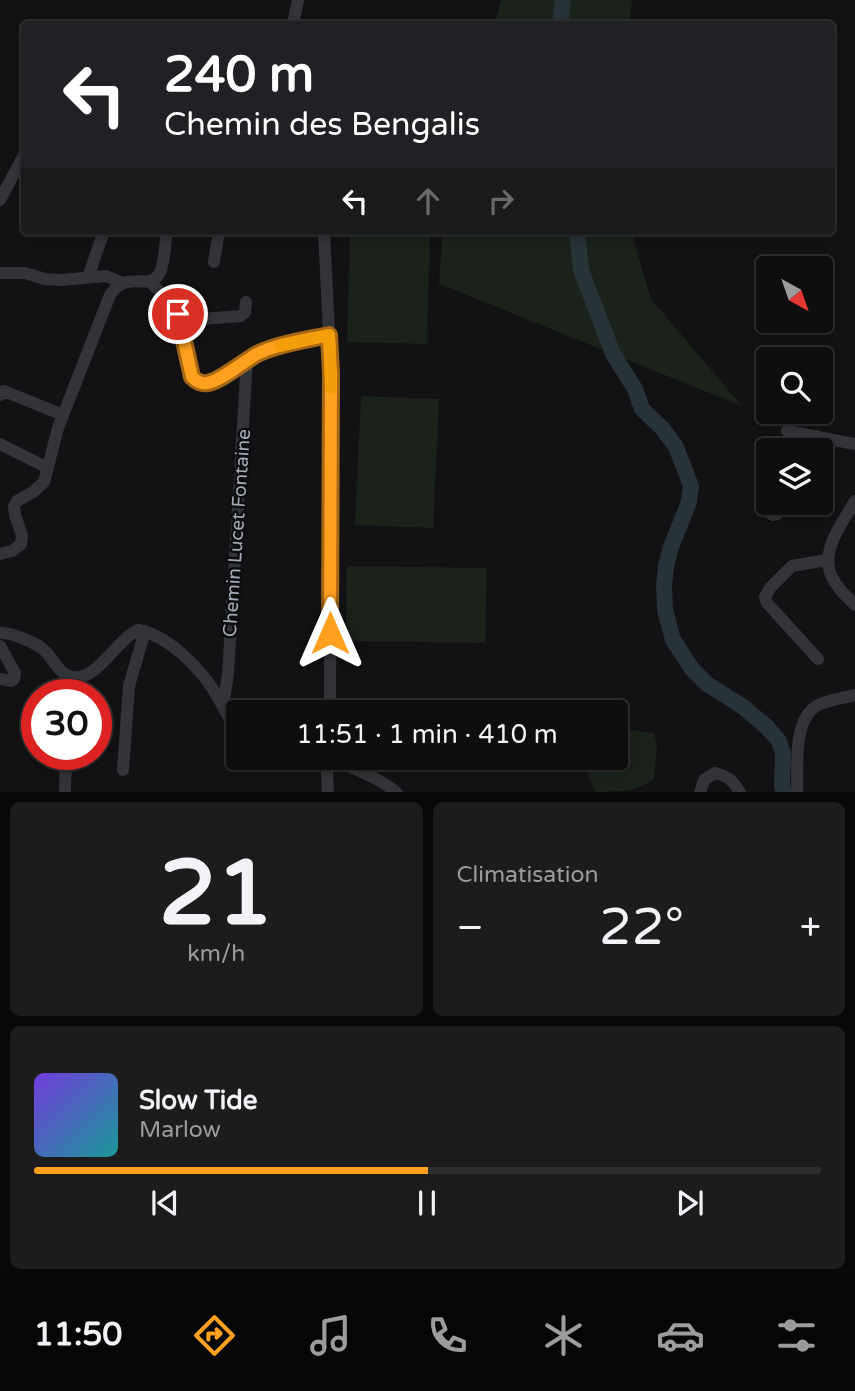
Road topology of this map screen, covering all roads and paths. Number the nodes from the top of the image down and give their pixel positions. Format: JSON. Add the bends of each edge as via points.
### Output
{"nodes":[{"id":1,"x":298,"y":0,"type":"edge"},
{"id":2,"x":294,"y":21,"type":"edge"},
{"id":3,"x":21,"y":161,"type":"edge"},
{"id":4,"x":0,"y":200,"type":"edge"},
{"id":5,"x":103,"y":235,"type":"edge"},
{"id":6,"x":166,"y":235,"type":"edge"},
{"id":7,"x":218,"y":235,"type":"edge"},
{"id":8,"x":324,"y":235,"type":"edge"},
{"id":9,"x":214,"y":262,"type":"dead end"},
{"id":10,"x":0,"y":273,"type":"edge"},
{"id":11,"x":88,"y":278,"type":"junction"},
{"id":12,"x":123,"y":282,"type":"junction"},
{"id":13,"x":150,"y":282,"type":"junction"},
{"id":14,"x":246,"y":302,"type":"dead end"},
{"id":15,"x":182,"y":329,"type":"junction"},
{"id":16,"x":329,"y":335,"type":"junction"},
{"id":17,"x":247,"y":359,"type":"junction"},
{"id":18,"x":0,"y":395,"type":"edge"},
{"id":19,"x":63,"y":415,"type":"junction"},
{"id":20,"x":787,"y":430,"type":"dead end"},
{"id":21,"x":817,"y":436,"type":"joint"},
{"id":22,"x":0,"y":444,"type":"edge"},
{"id":23,"x":855,"y":444,"type":"edge"},
{"id":24,"x":48,"y":468,"type":"junction"},
{"id":25,"x":855,"y":501,"type":"edge"},
{"id":26,"x":0,"y":554,"type":"edge"},
{"id":27,"x":827,"y":561,"type":"junction"},
{"id":28,"x":855,"y":605,"type":"edge"},
{"id":29,"x":145,"y":631,"type":"junction"},
{"id":30,"x":0,"y":633,"type":"edge"},
{"id":31,"x":0,"y":646,"type":"edge"},
{"id":32,"x":818,"y":659,"type":"dead end"},
{"id":33,"x":70,"y":677,"type":"joint"},
{"id":34,"x":0,"y":679,"type":"edge"},
{"id":35,"x":855,"y":695,"type":"edge"},
{"id":36,"x":330,"y":700,"type":"edge"},
{"id":37,"x":223,"y":706,"type":"junction"},
{"id":38,"x":226,"y":712,"type":"edge"},
{"id":39,"x":66,"y":770,"type":"edge"},
{"id":40,"x":123,"y":770,"type":"dead end"},
{"id":41,"x":328,"y":770,"type":"edge"},
{"id":42,"x":359,"y":770,"type":"edge"},
{"id":43,"x":65,"y":792,"type":"edge"},
{"id":44,"x":328,"y":792,"type":"edge"},
{"id":45,"x":396,"y":792,"type":"edge"},
{"id":46,"x":700,"y":792,"type":"edge"},
{"id":47,"x":739,"y":792,"type":"edge"},
{"id":48,"x":797,"y":792,"type":"edge"}],
"edges":[{"from":1,"to":2,"type":"street"},
{"from":3,"to":4,"type":"street"},
{"from":5,"to":11,"type":"street"},
{"from":6,"to":13,"type":"street","via":[[161,270]]},
{"from":7,"to":9,"type":"street"},
{"from":8,"to":16,"type":"street"},
{"from":10,"to":11,"type":"street","via":[[61,280]]},
{"from":11,"to":12,"type":"street","via":[[106,276]]},
{"from":12,"to":13,"type":"street"},
{"from":12,"to":19,"type":"street","via":[[110,295]]},
{"from":13,"to":15,"type":"street","via":[[178,314]]},
{"from":14,"to":15,"type":"street","via":[[241,316],[189,320]]},
{"from":15,"to":17,"type":"street","via":[[192,377],[199,383],[215,380]]},
{"from":16,"to":17,"type":"street"},
{"from":16,"to":36,"type":"street"},
{"from":17,"to":37,"type":"street","name":"Chemin Lucet Fontaine"},
{"from":18,"to":19,"type":"street","via":[[4,391]]},
{"from":19,"to":24,"type":"street"},
{"from":20,"to":21,"type":"street"},
{"from":21,"to":23,"type":"street"},
{"from":22,"to":24,"type":"street"},
{"from":24,"to":26,"type":"street","via":[[42,486],[14,506],[21,544]]},
{"from":25,"to":27,"type":"street","via":[[830,545]]},
{"from":27,"to":28,"type":"street","via":[[833,580]]},
{"from":27,"to":32,"type":"street","via":[[792,566],[765,597]]},
{"from":29,"to":33,"type":"street","via":[[129,634],[90,674]]},
{"from":29,"to":37,"type":"street","via":[[195,665]]},
{"from":29,"to":40,"type":"street","via":[[129,686]]},
{"from":30,"to":33,"type":"street","via":[[41,648]]},
{"from":31,"to":34,"type":"street","via":[[15,673],[12,681]]},
{"from":35,"to":48,"type":"street","via":[[819,705],[805,718],[799,740]]},
{"from":37,"to":38,"type":"street"},
{"from":39,"to":43,"type":"street"},
{"from":41,"to":44,"type":"street"},
{"from":42,"to":45,"type":"street"},
{"from":46,"to":47,"type":"street","via":[[704,780],[715,773],[729,778]]}]}
